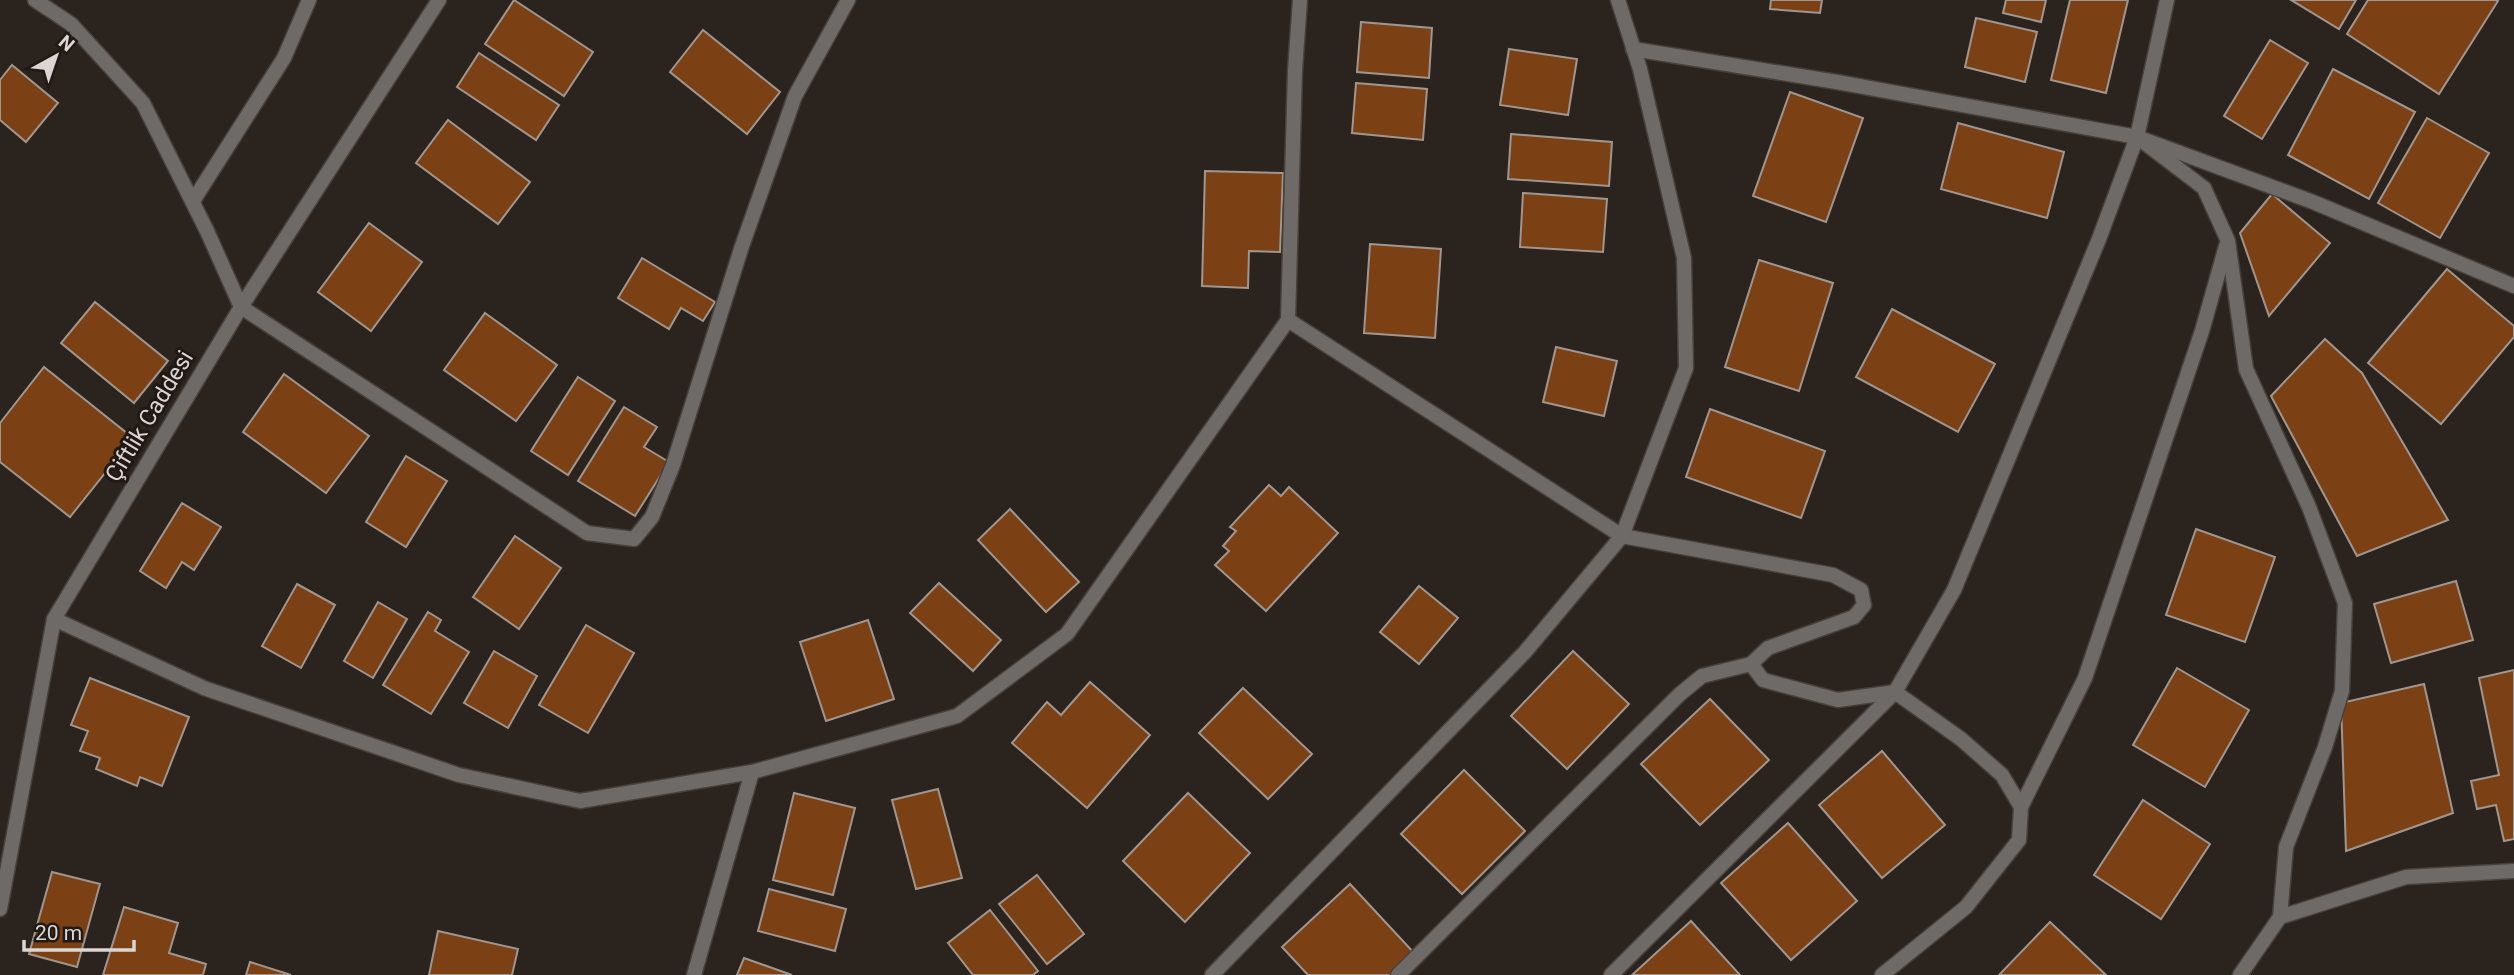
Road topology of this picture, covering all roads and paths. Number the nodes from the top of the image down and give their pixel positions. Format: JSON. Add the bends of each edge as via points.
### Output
{"nodes":[{"id":1,"x":35,"y":0,"type":"edge"},
{"id":2,"x":309,"y":0,"type":"edge"},
{"id":3,"x":439,"y":0,"type":"edge"},
{"id":4,"x":848,"y":0,"type":"edge"},
{"id":5,"x":1300,"y":0,"type":"edge"},
{"id":6,"x":1618,"y":0,"type":"edge"},
{"id":7,"x":2167,"y":0,"type":"edge"},
{"id":8,"x":1633,"y":50,"type":"junction"},
{"id":9,"x":2137,"y":137,"type":"junction"},
{"id":10,"x":193,"y":201,"type":"junction"},
{"id":11,"x":2228,"y":241,"type":"junction"},
{"id":12,"x":2514,"y":286,"type":"edge"},
{"id":13,"x":241,"y":307,"type":"junction"},
{"id":14,"x":1288,"y":320,"type":"junction"},
{"id":15,"x":1622,"y":536,"type":"junction"},
{"id":16,"x":54,"y":619,"type":"junction"},
{"id":17,"x":1751,"y":664,"type":"junction"},
{"id":18,"x":1895,"y":692,"type":"junction"},
{"id":19,"x":752,"y":772,"type":"junction"},
{"id":20,"x":2021,"y":807,"type":"junction"},
{"id":21,"x":2514,"y":871,"type":"edge"},
{"id":22,"x":0,"y":909,"type":"edge"},
{"id":23,"x":2280,"y":917,"type":"junction"},
{"id":24,"x":694,"y":975,"type":"edge"},
{"id":25,"x":1212,"y":975,"type":"edge"},
{"id":26,"x":1398,"y":975,"type":"edge"},
{"id":27,"x":1611,"y":975,"type":"edge"},
{"id":28,"x":1882,"y":975,"type":"edge"},
{"id":29,"x":2240,"y":975,"type":"edge"}],
"edges":[{"from":1,"to":10,"type":"street","via":[[71,24],[143,103]]},
{"from":2,"to":10,"type":"street","via":[[284,58]]},
{"from":3,"to":13,"type":"street","name":"Çiftlik Caddesi"},
{"from":4,"to":13,"type":"street","via":[[795,96],[673,465],[652,517],[634,539],[587,533]]},
{"from":5,"to":14,"type":"street"},
{"from":6,"to":8,"type":"street"},
{"from":7,"to":9,"type":"street"},
{"from":8,"to":9,"type":"street"},
{"from":8,"to":15,"type":"street","via":[[1684,258],[1686,368]]},
{"from":9,"to":11,"type":"street","via":[[2204,188]]},
{"from":9,"to":12,"type":"street","via":[[2312,202]]},
{"from":9,"to":18,"type":"street","via":[[1954,590]]},
{"from":10,"to":13,"type":"street"},
{"from":11,"to":20,"type":"street","via":[[2085,678]]},
{"from":11,"to":23,"type":"street","via":[[2246,369],[2309,507],[2345,603],[2342,691],[2286,847]]},
{"from":13,"to":16,"type":"street","name":"Çiftlik Caddesi"},
{"from":14,"to":15,"type":"street"},
{"from":14,"to":19,"type":"street","via":[[1067,635],[957,716]]},
{"from":15,"to":17,"type":"street","via":[[1833,575],[1861,590],[1864,605],[1854,617],[1768,648]]},
{"from":15,"to":25,"type":"street","via":[[1525,652]]},
{"from":16,"to":19,"type":"street","via":[[204,688],[459,775],[580,801]]},
{"from":16,"to":22,"type":"street","name":"Çiftlik Caddesi"},
{"from":17,"to":18,"type":"street","via":[[1763,680],[1838,700]]},
{"from":17,"to":26,"type":"street","via":[[1702,676],[1680,694]]},
{"from":18,"to":20,"type":"street","via":[[2002,775]]},
{"from":18,"to":27,"type":"street"},
{"from":19,"to":24,"type":"street"},
{"from":20,"to":28,"type":"street","via":[[2019,840],[1966,906]]},
{"from":21,"to":23,"type":"street","via":[[2406,877]]},
{"from":23,"to":29,"type":"street"}]}
